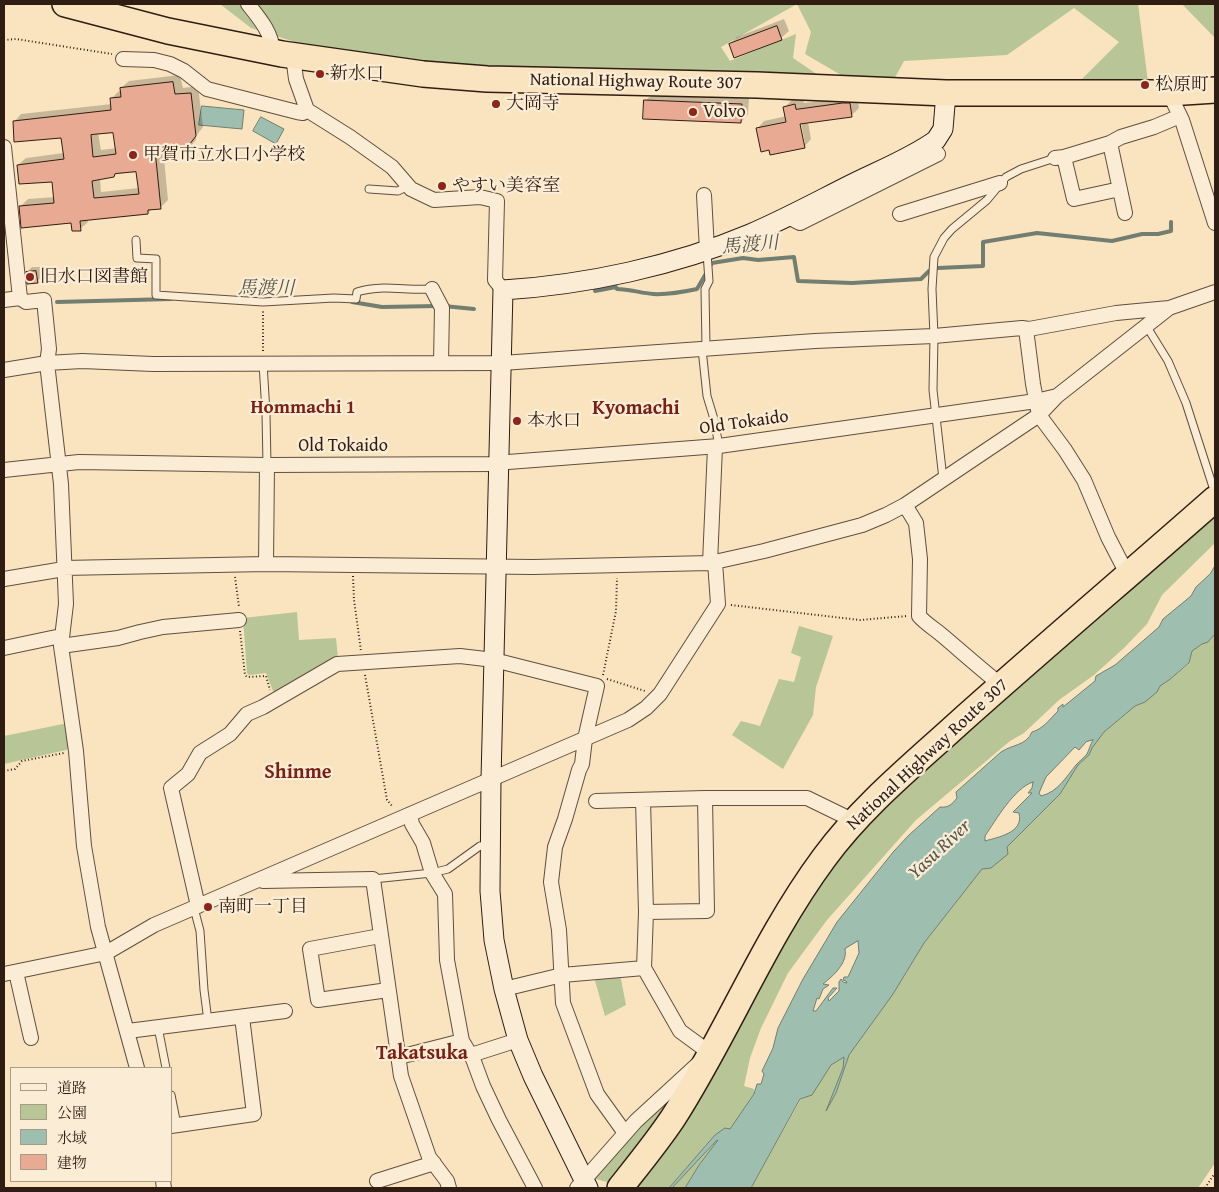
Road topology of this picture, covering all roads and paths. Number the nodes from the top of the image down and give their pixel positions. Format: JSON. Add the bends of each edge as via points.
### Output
{"nodes":[{"id":1,"x":65,"y":4,"type":"edge"},
{"id":2,"x":248,"y":4,"type":"edge"},
{"id":3,"x":4,"y":40,"type":"edge"},
{"id":4,"x":283,"y":54,"type":"junction"},
{"id":5,"x":123,"y":59,"type":"joint"},
{"id":6,"x":1215,"y":90,"type":"edge"},
{"id":7,"x":946,"y":92,"type":"junction"},
{"id":8,"x":1169,"y":93,"type":"junction"},
{"id":9,"x":307,"y":110,"type":"junction"},
{"id":10,"x":1180,"y":116,"type":"junction"},
{"id":11,"x":1110,"y":143,"type":"junction"},
{"id":12,"x":4,"y":147,"type":"edge"},
{"id":13,"x":938,"y":154,"type":"dead end"},
{"id":14,"x":1060,"y":157,"type":"junction"},
{"id":15,"x":406,"y":182,"type":"junction"},
{"id":16,"x":1000,"y":183,"type":"junction"},
{"id":17,"x":369,"y":189,"type":"dead end"},
{"id":18,"x":1120,"y":189,"type":"junction"},
{"id":19,"x":704,"y":195,"type":"dead end"},
{"id":20,"x":1126,"y":213,"type":"dead end"},
{"id":21,"x":900,"y":214,"type":"dead end"},
{"id":22,"x":788,"y":217,"type":"junction"},
{"id":23,"x":1215,"y":223,"type":"edge"},
{"id":24,"x":136,"y":240,"type":"dead end"},
{"id":25,"x":707,"y":257,"type":"junction"},
{"id":26,"x":432,"y":289,"type":"joint"},
{"id":27,"x":503,"y":290,"type":"junction"},
{"id":28,"x":1215,"y":292,"type":"edge"},
{"id":29,"x":20,"y":298,"type":"junction"},
{"id":30,"x":4,"y":300,"type":"edge"},
{"id":31,"x":263,"y":308,"type":"dead end"},
{"id":32,"x":1169,"y":308,"type":"junction"},
{"id":33,"x":1147,"y":326,"type":"junction"},
{"id":34,"x":1026,"y":329,"type":"junction"},
{"id":35,"x":934,"y":336,"type":"junction"},
{"id":36,"x":704,"y":349,"type":"junction"},
{"id":37,"x":263,"y":363,"type":"junction"},
{"id":38,"x":441,"y":363,"type":"junction"},
{"id":39,"x":502,"y":363,"type":"junction"},
{"id":40,"x":47,"y":364,"type":"junction"},
{"id":41,"x":4,"y":370,"type":"edge"},
{"id":42,"x":1057,"y":396,"type":"junction"},
{"id":43,"x":1036,"y":400,"type":"junction"},
{"id":44,"x":937,"y":415,"type":"junction"},
{"id":45,"x":1039,"y":415,"type":"junction"},
{"id":46,"x":717,"y":447,"type":"junction"},
{"id":47,"x":59,"y":463,"type":"junction"},
{"id":48,"x":499,"y":464,"type":"junction"},
{"id":49,"x":267,"y":465,"type":"junction"},
{"id":50,"x":4,"y":470,"type":"edge"},
{"id":51,"x":943,"y":480,"type":"junction"},
{"id":52,"x":1214,"y":493,"type":"edge"},
{"id":53,"x":904,"y":506,"type":"junction"},
{"id":54,"x":713,"y":563,"type":"junction"},
{"id":55,"x":234,"y":564,"type":"junction"},
{"id":56,"x":266,"y":564,"type":"junction"},
{"id":57,"x":353,"y":564,"type":"junction"},
{"id":58,"x":497,"y":566,"type":"junction"},
{"id":59,"x":617,"y":566,"type":"junction"},
{"id":60,"x":63,"y":568,"type":"junction"},
{"id":61,"x":1130,"y":574,"type":"junction"},
{"id":62,"x":4,"y":579,"type":"edge"},
{"id":63,"x":718,"y":604,"type":"junction"},
{"id":64,"x":919,"y":616,"type":"junction"},
{"id":65,"x":239,"y":620,"type":"junction"},
{"id":66,"x":61,"y":641,"type":"junction"},
{"id":67,"x":4,"y":648,"type":"edge"},
{"id":68,"x":494,"y":660,"type":"junction"},
{"id":69,"x":363,"y":663,"type":"junction"},
{"id":70,"x":1001,"y":685,"type":"junction"},
{"id":71,"x":658,"y":696,"type":"junction"},
{"id":72,"x":274,"y":701,"type":"junction"},
{"id":73,"x":584,"y":739,"type":"junction"},
{"id":74,"x":76,"y":751,"type":"junction"},
{"id":75,"x":4,"y":772,"type":"edge"},
{"id":76,"x":491,"y":779,"type":"junction"},
{"id":77,"x":705,"y":798,"type":"junction"},
{"id":78,"x":643,"y":800,"type":"junction"},
{"id":79,"x":596,"y":802,"type":"dead end"},
{"id":80,"x":405,"y":816,"type":"junction"},
{"id":81,"x":853,"y":823,"type":"junction"},
{"id":82,"x":480,"y":846,"type":"dead end"},
{"id":83,"x":432,"y":873,"type":"junction"},
{"id":84,"x":373,"y":879,"type":"junction"},
{"id":85,"x":255,"y":881,"type":"junction"},
{"id":86,"x":196,"y":907,"type":"junction"},
{"id":87,"x":646,"y":912,"type":"junction"},
{"id":88,"x":380,"y":936,"type":"junction"},
{"id":89,"x":106,"y":953,"type":"junction"},
{"id":90,"x":644,"y":968,"type":"junction"},
{"id":91,"x":10,"y":973,"type":"edge"},
{"id":92,"x":562,"y":975,"type":"junction"},
{"id":93,"x":504,"y":989,"type":"junction"},
{"id":94,"x":388,"y":990,"type":"junction"},
{"id":95,"x":285,"y":1011,"type":"dead end"},
{"id":96,"x":242,"y":1017,"type":"junction"},
{"id":97,"x":208,"y":1021,"type":"junction"},
{"id":98,"x":158,"y":1027,"type":"junction"},
{"id":99,"x":128,"y":1031,"type":"junction"},
{"id":100,"x":31,"y":1038,"type":"dead end"},
{"id":101,"x":518,"y":1040,"type":"junction"},
{"id":102,"x":462,"y":1041,"type":"junction"},
{"id":103,"x":710,"y":1053,"type":"junction"},
{"id":104,"x":471,"y":1055,"type":"junction"},
{"id":105,"x":398,"y":1057,"type":"junction"},
{"id":106,"x":137,"y":1067,"type":"edge"},
{"id":107,"x":166,"y":1067,"type":"edge"},
{"id":108,"x":172,"y":1105,"type":"edge"},
{"id":109,"x":174,"y":1125,"type":"edge"},
{"id":110,"x":625,"y":1133,"type":"junction"},
{"id":111,"x":434,"y":1163,"type":"junction"},
{"id":112,"x":1215,"y":1173,"type":"edge"},
{"id":113,"x":377,"y":1181,"type":"dead end"},
{"id":114,"x":583,"y":1186,"type":"edge"},
{"id":115,"x":449,"y":1188,"type":"edge"},
{"id":116,"x":535,"y":1188,"type":"edge"},
{"id":117,"x":620,"y":1188,"type":"edge"},
{"id":118,"x":1205,"y":1188,"type":"edge"}],
"edges":[{"from":1,"to":4,"type":"highway","name":"National Highway Route 307","via":[[168,31]]},
{"from":2,"to":4,"type":"street"},
{"from":3,"to":5,"type":"path","via":[[88,50]]},
{"from":4,"to":7,"type":"highway","name":"National Highway Route 307","via":[[423,74],[487,79]]},
{"from":4,"to":9,"type":"street"},
{"from":5,"to":9,"type":"street","via":[[170,64],[184,70],[207,89],[303,114]]},
{"from":6,"to":8,"type":"highway","name":"National Highway Route 307"},
{"from":7,"to":8,"type":"highway","name":"National Highway Route 307"},
{"from":7,"to":22,"type":"street","via":[[943,129],[936,140]]},
{"from":8,"to":10,"type":"street"},
{"from":9,"to":15,"type":"street","via":[[372,152]]},
{"from":10,"to":11,"type":"street"},
{"from":10,"to":23,"type":"street"},
{"from":11,"to":14,"type":"street"},
{"from":11,"to":18,"type":"street"},
{"from":12,"to":29,"type":"street"},
{"from":13,"to":22,"type":"street","via":[[800,223]]},
{"from":14,"to":16,"type":"lane","via":[[1021,169]]},
{"from":14,"to":18,"type":"street","via":[[1074,199]]},
{"from":15,"to":17,"type":"lane","via":[[398,191]]},
{"from":15,"to":27,"type":"street","via":[[411,189],[434,200],[480,197],[497,201],[495,280]]},
{"from":16,"to":21,"type":"street"},
{"from":16,"to":35,"type":"lane","via":[[987,200],[952,229],[934,256]]},
{"from":18,"to":20,"type":"street"},
{"from":19,"to":25,"type":"street"},
{"from":22,"to":25,"type":"street"},
{"from":24,"to":26,"type":"lane","via":[[137,258],[156,260],[156,295],[263,302],[356,299],[357,292],[374,288]]},
{"from":25,"to":27,"type":"street","via":[[595,279]]},
{"from":25,"to":36,"type":"lane","via":[[709,282],[705,289]]},
{"from":26,"to":38,"type":"street","via":[[440,305]]},
{"from":27,"to":39,"type":"street"},
{"from":28,"to":32,"type":"street","name":"Old Tokaido"},
{"from":29,"to":30,"type":"street"},
{"from":29,"to":40,"type":"street","via":[[26,302],[44,300],[49,349]]},
{"from":31,"to":37,"type":"path"},
{"from":32,"to":33,"type":"street","name":"Old Tokaido"},
{"from":32,"to":34,"type":"street","via":[[1116,313]]},
{"from":33,"to":42,"type":"street","name":"Old Tokaido"},
{"from":33,"to":52,"type":"lane","via":[[1168,361],[1186,403]]},
{"from":34,"to":35,"type":"street"},
{"from":34,"to":43,"type":"street"},
{"from":35,"to":36,"type":"street"},
{"from":35,"to":44,"type":"lane"},
{"from":36,"to":39,"type":"street"},
{"from":36,"to":46,"type":"lane","via":[[707,396]]},
{"from":37,"to":38,"type":"street"},
{"from":37,"to":40,"type":"street","via":[[82,361]]},
{"from":37,"to":49,"type":"lane"},
{"from":38,"to":39,"type":"street"},
{"from":39,"to":48,"type":"street"},
{"from":40,"to":41,"type":"street"},
{"from":40,"to":47,"type":"street"},
{"from":42,"to":43,"type":"street","name":"Old Tokaido"},
{"from":42,"to":45,"type":"street"},
{"from":43,"to":44,"type":"street","name":"Old Tokaido"},
{"from":43,"to":45,"type":"street"},
{"from":44,"to":46,"type":"street","name":"Old Tokaido"},
{"from":44,"to":51,"type":"lane"},
{"from":45,"to":51,"type":"street"},
{"from":45,"to":61,"type":"street","via":[[1079,472],[1108,537]]},
{"from":46,"to":48,"type":"street","name":"Old Tokaido"},
{"from":46,"to":54,"type":"street"},
{"from":47,"to":49,"type":"street","name":"Old Tokaido"},
{"from":47,"to":50,"type":"street","name":"Old Tokaido"},
{"from":47,"to":60,"type":"street"},
{"from":48,"to":49,"type":"street","name":"Old Tokaido"},
{"from":48,"to":58,"type":"street"},
{"from":49,"to":56,"type":"street"},
{"from":51,"to":53,"type":"street"},
{"from":52,"to":61,"type":"highway","name":"National Highway Route 307"},
{"from":53,"to":54,"type":"street","via":[[862,525]]},
{"from":53,"to":64,"type":"street","via":[[916,523],[920,559]]},
{"from":54,"to":59,"type":"street"},
{"from":54,"to":63,"type":"street"},
{"from":55,"to":56,"type":"street"},
{"from":55,"to":60,"type":"street"},
{"from":55,"to":65,"type":"path"},
{"from":56,"to":57,"type":"street"},
{"from":57,"to":58,"type":"street"},
{"from":57,"to":69,"type":"path","via":[[354,600]]},
{"from":58,"to":59,"type":"street"},
{"from":58,"to":68,"type":"street"},
{"from":59,"to":71,"type":"path","via":[[616,611],[602,678]]},
{"from":60,"to":62,"type":"street"},
{"from":60,"to":66,"type":"street","via":[[66,604]]},
{"from":61,"to":70,"type":"highway","name":"National Highway Route 307"},
{"from":63,"to":64,"type":"path","via":[[860,620]]},
{"from":63,"to":71,"type":"street"},
{"from":64,"to":70,"type":"street"},
{"from":65,"to":66,"type":"street","via":[[163,627],[118,638]]},
{"from":65,"to":72,"type":"path","via":[[245,675],[266,676]]},
{"from":66,"to":67,"type":"street"},
{"from":66,"to":74,"type":"street"},
{"from":68,"to":69,"type":"street","via":[[451,655]]},
{"from":68,"to":73,"type":"street","via":[[598,686]]},
{"from":68,"to":76,"type":"street"},
{"from":69,"to":72,"type":"street","via":[[338,664]]},
{"from":69,"to":80,"type":"path","via":[[387,800]]},
{"from":70,"to":81,"type":"highway","name":"National Highway Route 307"},
{"from":71,"to":73,"type":"street","via":[[628,720]]},
{"from":72,"to":86,"type":"street","via":[[247,714],[230,734],[200,753],[188,774],[171,788]]},
{"from":73,"to":76,"type":"street"},
{"from":73,"to":92,"type":"street","via":[[582,764],[554,847],[552,892]]},
{"from":74,"to":75,"type":"path","via":[[22,762],[15,769]]},
{"from":74,"to":89,"type":"street","via":[[90,889]]},
{"from":76,"to":80,"type":"street"},
{"from":76,"to":93,"type":"street","via":[[490,891],[494,940]]},
{"from":77,"to":78,"type":"street"},
{"from":77,"to":81,"type":"street","via":[[808,798]]},
{"from":77,"to":87,"type":"street","via":[[707,911]]},
{"from":78,"to":79,"type":"street"},
{"from":78,"to":87,"type":"street"},
{"from":80,"to":83,"type":"street","via":[[423,843]]},
{"from":80,"to":85,"type":"street"},
{"from":81,"to":103,"type":"highway","name":"National Highway Route 307","via":[[824,858],[770,941]]},
{"from":82,"to":83,"type":"lane","via":[[448,869]]},
{"from":83,"to":84,"type":"lane"},
{"from":83,"to":102,"type":"street","via":[[445,894],[447,960]]},
{"from":84,"to":85,"type":"street"},
{"from":84,"to":88,"type":"street"},
{"from":85,"to":86,"type":"street"},
{"from":86,"to":89,"type":"street","via":[[154,925]]},
{"from":86,"to":97,"type":"lane"},
{"from":87,"to":90,"type":"street"},
{"from":88,"to":94,"type":"street"},
{"from":88,"to":94,"type":"street","via":[[310,949],[318,1000]]},
{"from":89,"to":91,"type":"street"},
{"from":89,"to":99,"type":"street"},
{"from":90,"to":92,"type":"street"},
{"from":90,"to":103,"type":"street","via":[[680,1031]]},
{"from":91,"to":100,"type":"street"},
{"from":92,"to":93,"type":"street"},
{"from":92,"to":110,"type":"street","via":[[563,1003],[588,1073],[597,1094]]},
{"from":93,"to":101,"type":"street"},
{"from":94,"to":105,"type":"street"},
{"from":95,"to":96,"type":"street"},
{"from":96,"to":97,"type":"street"},
{"from":96,"to":109,"type":"street","via":[[254,1114]]},
{"from":97,"to":98,"type":"street"},
{"from":98,"to":99,"type":"street"},
{"from":98,"to":107,"type":"lane"},
{"from":99,"to":106,"type":"street"},
{"from":101,"to":104,"type":"street"},
{"from":101,"to":114,"type":"street"},
{"from":102,"to":104,"type":"street"},
{"from":102,"to":105,"type":"street"},
{"from":103,"to":110,"type":"street"},
{"from":103,"to":117,"type":"highway","name":"National Highway Route 307","via":[[672,1118]]},
{"from":104,"to":116,"type":"street","via":[[495,1113]]},
{"from":105,"to":111,"type":"street","via":[[401,1076]]},
{"from":108,"to":109,"type":"lane"},
{"from":110,"to":114,"type":"street"},
{"from":111,"to":113,"type":"street"},
{"from":111,"to":115,"type":"street"},
{"from":112,"to":118,"type":"path"}]}
